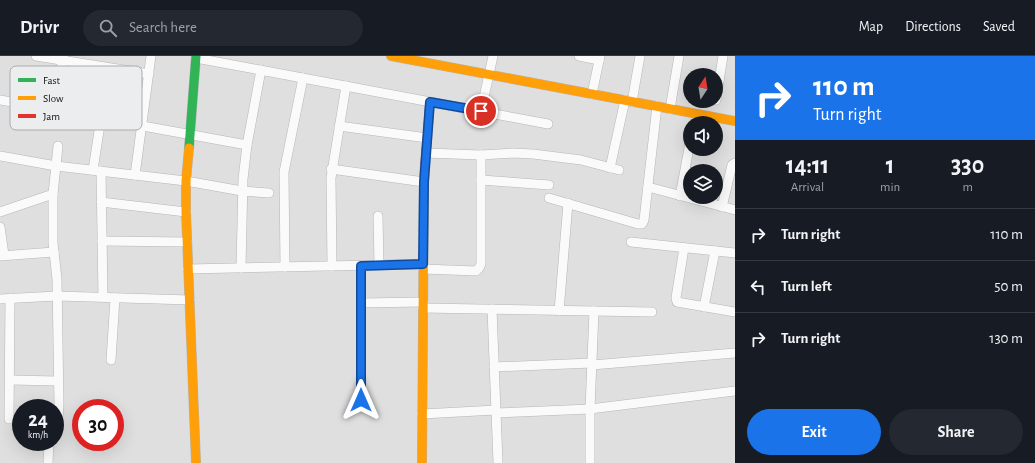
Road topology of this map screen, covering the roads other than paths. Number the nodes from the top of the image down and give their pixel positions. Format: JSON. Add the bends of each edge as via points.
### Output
{"nodes":[{"id":1,"x":36,"y":56,"type":"edge"},
{"id":2,"x":151,"y":56,"type":"edge"},
{"id":3,"x":391,"y":56,"type":"edge"},
{"id":4,"x":494,"y":56,"type":"edge"},
{"id":5,"x":579,"y":56,"type":"edge"},
{"id":6,"x":640,"y":56,"type":"edge"},
{"id":7,"x":679,"y":56,"type":"edge"},
{"id":8,"x":723,"y":56,"type":"edge"},
{"id":9,"x":196,"y":57,"type":"edge"},
{"id":10,"x":63,"y":58,"type":"edge"},
{"id":11,"x":599,"y":58,"type":"edge"},
{"id":12,"x":106,"y":66,"type":"edge"},
{"id":13,"x":721,"y":68,"type":"edge"},
{"id":14,"x":261,"y":70,"type":"junction"},
{"id":15,"x":142,"y":73,"type":"edge"},
{"id":16,"x":149,"y":74,"type":"junction"},
{"id":17,"x":489,"y":75,"type":"junction"},
{"id":18,"x":303,"y":78,"type":"junction"},
{"id":19,"x":346,"y":86,"type":"junction"},
{"id":20,"x":592,"y":94,"type":"junction"},
{"id":21,"x":0,"y":100,"type":"edge"},
{"id":22,"x":628,"y":101,"type":"junction"},
{"id":23,"x":10,"y":102,"type":"edge"},
{"id":24,"x":430,"y":102,"type":"junction"},
{"id":25,"x":657,"y":106,"type":"junction"},
{"id":26,"x":670,"y":109,"type":"junction"},
{"id":27,"x":481,"y":111,"type":"junction"},
{"id":28,"x":696,"y":114,"type":"joint"},
{"id":29,"x":735,"y":121,"type":"edge"},
{"id":30,"x":548,"y":124,"type":"dead end"},
{"id":31,"x":142,"y":126,"type":"joint"},
{"id":32,"x":339,"y":126,"type":"junction"},
{"id":33,"x":100,"y":130,"type":"edge"},
{"id":34,"x":141,"y":130,"type":"edge"},
{"id":35,"x":190,"y":134,"type":"junction"},
{"id":36,"x":427,"y":138,"type":"junction"},
{"id":37,"x":247,"y":145,"type":"junction"},
{"id":38,"x":58,"y":146,"type":"dead end"},
{"id":39,"x":426,"y":153,"type":"junction"},
{"id":40,"x":481,"y":155,"type":"junction"},
{"id":41,"x":0,"y":156,"type":"edge"},
{"id":42,"x":688,"y":156,"type":"edge"},
{"id":43,"x":735,"y":164,"type":"edge"},
{"id":44,"x":56,"y":166,"type":"junction"},
{"id":45,"x":331,"y":169,"type":"junction"},
{"id":46,"x":97,"y":170,"type":"junction"},
{"id":47,"x":135,"y":175,"type":"junction"},
{"id":48,"x":481,"y":180,"type":"junction"},
{"id":49,"x":186,"y":181,"type":"junction"},
{"id":50,"x":424,"y":182,"type":"junction"},
{"id":51,"x":549,"y":185,"type":"dead end"},
{"id":52,"x":648,"y":187,"type":"junction"},
{"id":53,"x":242,"y":191,"type":"junction"},
{"id":54,"x":269,"y":193,"type":"dead end"},
{"id":55,"x":53,"y":194,"type":"junction"},
{"id":56,"x":680,"y":196,"type":"junction"},
{"id":57,"x":549,"y":198,"type":"dead end"},
{"id":58,"x":101,"y":202,"type":"junction"},
{"id":59,"x":568,"y":203,"type":"junction"},
{"id":60,"x":722,"y":207,"type":"junction"},
{"id":61,"x":735,"y":210,"type":"edge"},
{"id":62,"x":0,"y":212,"type":"edge"},
{"id":63,"x":186,"y":212,"type":"junction"},
{"id":64,"x":378,"y":216,"type":"dead end"},
{"id":65,"x":0,"y":226,"type":"edge"},
{"id":66,"x":102,"y":241,"type":"junction"},
{"id":67,"x":187,"y":242,"type":"junction"},
{"id":68,"x":631,"y":242,"type":"dead end"},
{"id":69,"x":684,"y":248,"type":"junction"},
{"id":70,"x":715,"y":251,"type":"junction"},
{"id":71,"x":54,"y":252,"type":"junction"},
{"id":72,"x":735,"y":253,"type":"edge"},
{"id":73,"x":2,"y":256,"type":"edge"},
{"id":74,"x":379,"y":265,"type":"junction"},
{"id":75,"x":332,"y":266,"type":"junction"},
{"id":76,"x":361,"y":266,"type":"junction"},
{"id":77,"x":285,"y":267,"type":"junction"},
{"id":78,"x":423,"y":267,"type":"junction"},
{"id":79,"x":241,"y":268,"type":"junction"},
{"id":80,"x":188,"y":269,"type":"junction"},
{"id":81,"x":57,"y":296,"type":"junction"},
{"id":82,"x":103,"y":297,"type":"junction"},
{"id":83,"x":10,"y":298,"type":"junction"},
{"id":84,"x":115,"y":298,"type":"junction"},
{"id":85,"x":0,"y":299,"type":"edge"},
{"id":86,"x":190,"y":300,"type":"junction"},
{"id":87,"x":361,"y":303,"type":"junction"},
{"id":88,"x":423,"y":305,"type":"junction"},
{"id":89,"x":704,"y":307,"type":"junction"},
{"id":90,"x":492,"y":310,"type":"junction"},
{"id":91,"x":559,"y":311,"type":"junction"},
{"id":92,"x":594,"y":311,"type":"junction"},
{"id":93,"x":652,"y":312,"type":"dead end"},
{"id":94,"x":735,"y":312,"type":"edge"},
{"id":95,"x":735,"y":353,"type":"edge"},
{"id":96,"x":111,"y":360,"type":"dead end"},
{"id":97,"x":592,"y":364,"type":"junction"},
{"id":98,"x":494,"y":367,"type":"junction"},
{"id":99,"x":10,"y":380,"type":"junction"},
{"id":100,"x":58,"y":381,"type":"junction"},
{"id":101,"x":735,"y":391,"type":"edge"},
{"id":102,"x":58,"y":399,"type":"edge"},
{"id":103,"x":361,"y":400,"type":"dead end"},
{"id":104,"x":590,"y":409,"type":"junction"},
{"id":105,"x":496,"y":412,"type":"junction"},
{"id":106,"x":422,"y":414,"type":"junction"},
{"id":107,"x":9,"y":419,"type":"dead end"},
{"id":108,"x":49,"y":451,"type":"edge"},
{"id":109,"x":48,"y":463,"type":"edge"},
{"id":110,"x":196,"y":463,"type":"edge"},
{"id":111,"x":422,"y":463,"type":"edge"},
{"id":112,"x":498,"y":463,"type":"edge"},
{"id":113,"x":590,"y":463,"type":"edge"}],
"edges":[{"from":1,"to":10,"type":"street"},
{"from":2,"to":16,"type":"street"},
{"from":3,"to":17,"type":"street"},
{"from":4,"to":17,"type":"street"},
{"from":5,"to":11,"type":"street"},
{"from":6,"to":22,"type":"street"},
{"from":7,"to":26,"type":"street"},
{"from":8,"to":13,"type":"street"},
{"from":9,"to":14,"type":"street"},
{"from":9,"to":35,"type":"street"},
{"from":10,"to":12,"type":"street"},
{"from":11,"to":20,"type":"street"},
{"from":14,"to":18,"type":"street"},
{"from":14,"to":37,"type":"street"},
{"from":15,"to":16,"type":"street"},
{"from":16,"to":31,"type":"street"},
{"from":17,"to":20,"type":"street"},
{"from":17,"to":27,"type":"street"},
{"from":18,"to":19,"type":"street"},
{"from":18,"to":77,"type":"street","via":[[284,172]]},
{"from":19,"to":24,"type":"street"},
{"from":19,"to":32,"type":"street"},
{"from":20,"to":22,"type":"street"},
{"from":21,"to":23,"type":"street"},
{"from":22,"to":25,"type":"street"},
{"from":22,"to":40,"type":"street","via":[[615,169],[581,160],[533,154]]},
{"from":24,"to":27,"type":"street"},
{"from":24,"to":36,"type":"street"},
{"from":25,"to":26,"type":"street"},
{"from":25,"to":52,"type":"street"},
{"from":26,"to":28,"type":"street"},
{"from":27,"to":30,"type":"street"},
{"from":28,"to":29,"type":"street"},
{"from":31,"to":35,"type":"street"},
{"from":32,"to":36,"type":"street"},
{"from":32,"to":45,"type":"street"},
{"from":33,"to":46,"type":"street"},
{"from":34,"to":47,"type":"street"},
{"from":35,"to":37,"type":"street"},
{"from":35,"to":49,"type":"street"},
{"from":36,"to":39,"type":"street"},
{"from":37,"to":53,"type":"street"},
{"from":38,"to":44,"type":"street"},
{"from":39,"to":40,"type":"street"},
{"from":39,"to":50,"type":"street"},
{"from":40,"to":48,"type":"street"},
{"from":41,"to":44,"type":"street"},
{"from":42,"to":56,"type":"street"},
{"from":43,"to":60,"type":"street","via":[[732,165]]},
{"from":44,"to":46,"type":"street"},
{"from":44,"to":55,"type":"street"},
{"from":45,"to":50,"type":"street"},
{"from":45,"to":75,"type":"street"},
{"from":46,"to":47,"type":"street"},
{"from":46,"to":58,"type":"street"},
{"from":47,"to":49,"type":"street"},
{"from":48,"to":51,"type":"street"},
{"from":48,"to":78,"type":"street","via":[[480,268],[476,270]]},
{"from":49,"to":53,"type":"street"},
{"from":49,"to":63,"type":"street"},
{"from":50,"to":78,"type":"street"},
{"from":52,"to":56,"type":"street"},
{"from":52,"to":59,"type":"street","via":[[642,224]]},
{"from":53,"to":54,"type":"street"},
{"from":53,"to":79,"type":"street"},
{"from":55,"to":62,"type":"street"},
{"from":55,"to":71,"type":"street"},
{"from":56,"to":60,"type":"street"},
{"from":57,"to":59,"type":"street"},
{"from":58,"to":63,"type":"street"},
{"from":58,"to":66,"type":"street"},
{"from":59,"to":91,"type":"street"},
{"from":60,"to":61,"type":"street"},
{"from":63,"to":67,"type":"street"},
{"from":64,"to":74,"type":"street"},
{"from":65,"to":73,"type":"street"},
{"from":66,"to":67,"type":"street"},
{"from":66,"to":82,"type":"street"},
{"from":67,"to":80,"type":"street"},
{"from":68,"to":69,"type":"street"},
{"from":69,"to":70,"type":"street"},
{"from":69,"to":89,"type":"street","via":[[677,302]]},
{"from":70,"to":72,"type":"street"},
{"from":70,"to":89,"type":"street"},
{"from":71,"to":73,"type":"street"},
{"from":71,"to":81,"type":"street"},
{"from":74,"to":76,"type":"street"},
{"from":74,"to":78,"type":"street"},
{"from":75,"to":76,"type":"street"},
{"from":75,"to":77,"type":"street"},
{"from":76,"to":87,"type":"street"},
{"from":77,"to":79,"type":"street"},
{"from":78,"to":88,"type":"street"},
{"from":79,"to":80,"type":"street"},
{"from":80,"to":86,"type":"street"},
{"from":81,"to":82,"type":"street"},
{"from":81,"to":83,"type":"street"},
{"from":81,"to":100,"type":"street"},
{"from":82,"to":84,"type":"street"},
{"from":83,"to":85,"type":"street"},
{"from":83,"to":99,"type":"street"},
{"from":84,"to":86,"type":"street"},
{"from":84,"to":96,"type":"street"},
{"from":86,"to":110,"type":"street"},
{"from":87,"to":88,"type":"street"},
{"from":87,"to":103,"type":"street"},
{"from":88,"to":90,"type":"street"},
{"from":88,"to":106,"type":"street"},
{"from":89,"to":94,"type":"street"},
{"from":90,"to":91,"type":"street"},
{"from":90,"to":98,"type":"street"},
{"from":91,"to":92,"type":"street"},
{"from":92,"to":93,"type":"street"},
{"from":92,"to":97,"type":"street"},
{"from":95,"to":97,"type":"street"},
{"from":97,"to":98,"type":"street"},
{"from":97,"to":104,"type":"street"},
{"from":98,"to":105,"type":"street"},
{"from":99,"to":100,"type":"street"},
{"from":99,"to":107,"type":"street"},
{"from":100,"to":102,"type":"street"},
{"from":101,"to":104,"type":"street"},
{"from":104,"to":105,"type":"street"},
{"from":104,"to":113,"type":"street"},
{"from":105,"to":106,"type":"street"},
{"from":105,"to":112,"type":"street"},
{"from":106,"to":111,"type":"street"},
{"from":108,"to":109,"type":"street"}]}
